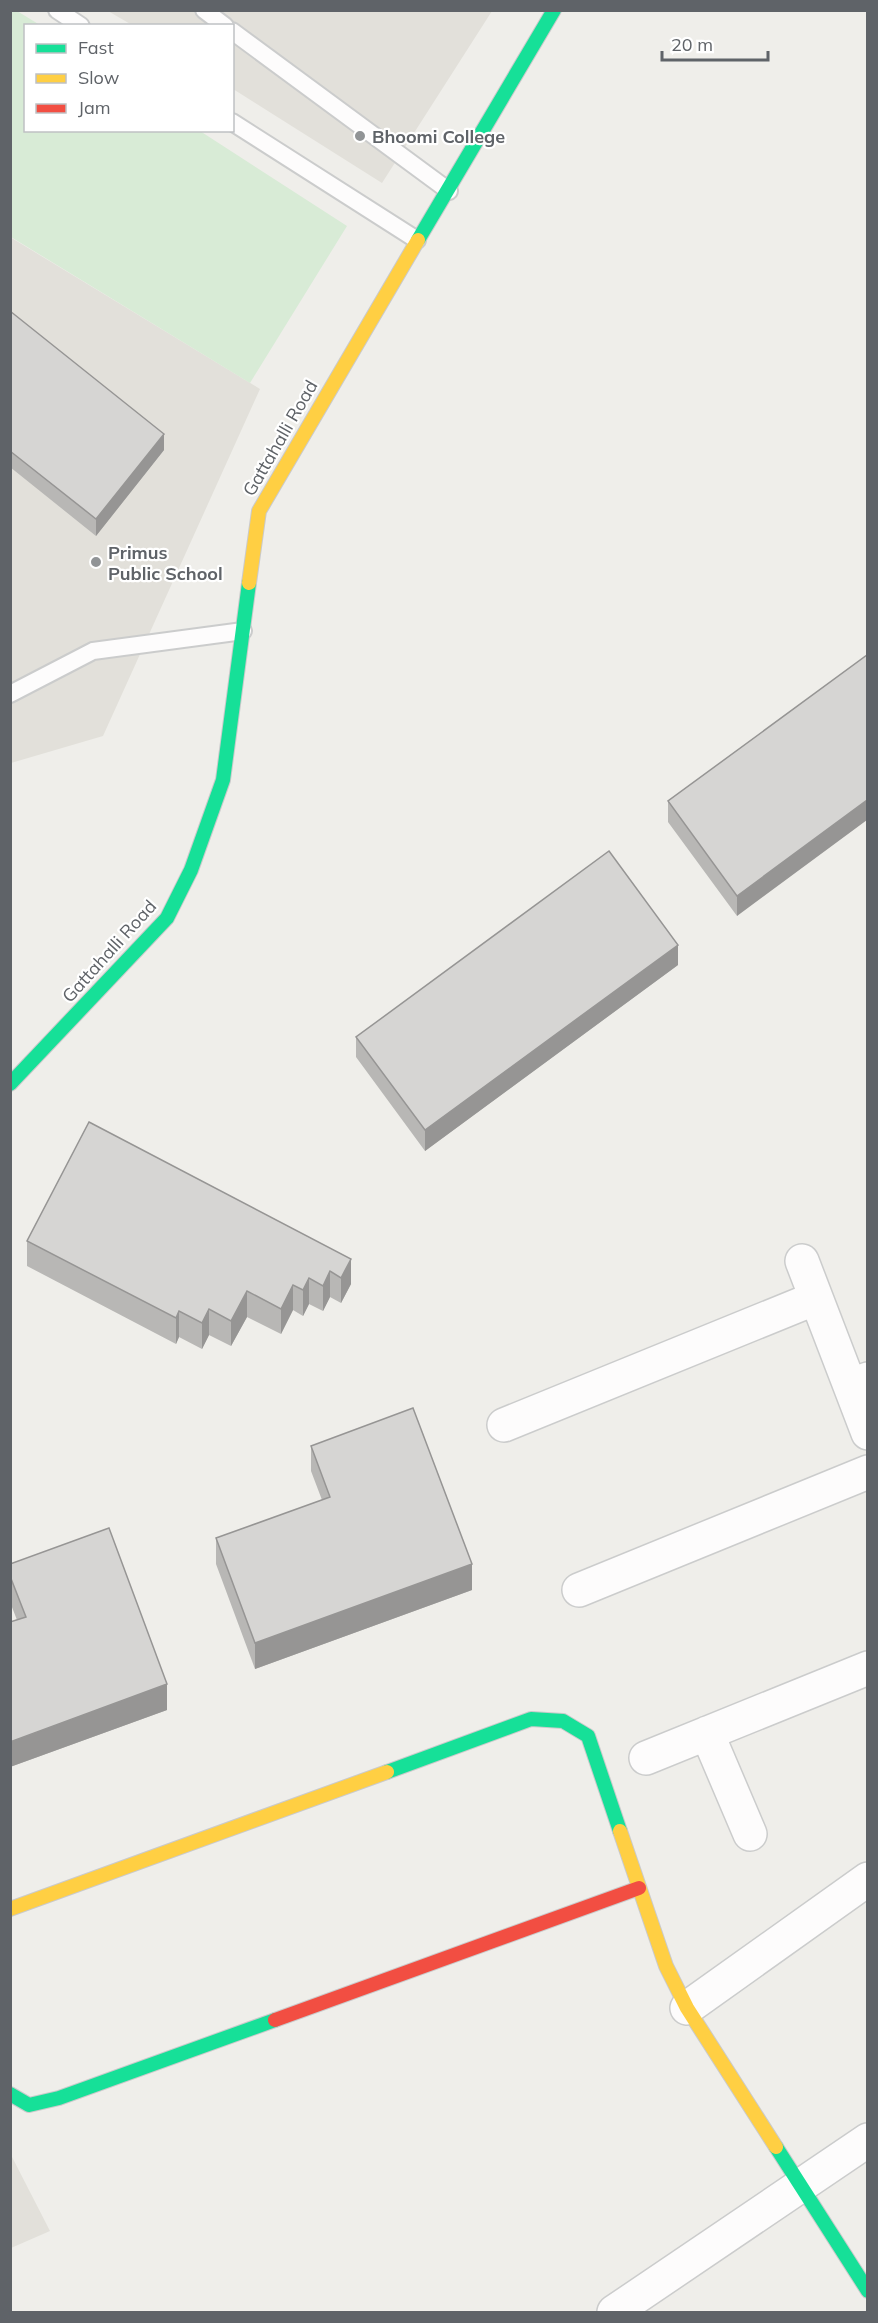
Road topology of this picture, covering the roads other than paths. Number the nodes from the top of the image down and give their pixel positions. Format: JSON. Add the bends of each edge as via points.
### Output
{"nodes":[{"id":1,"x":57,"y":10,"type":"edge"},
{"id":2,"x":204,"y":10,"type":"edge"},
{"id":3,"x":554,"y":10,"type":"edge"},
{"id":4,"x":78,"y":24,"type":"edge"},
{"id":5,"x":222,"y":24,"type":"edge"},
{"id":6,"x":234,"y":32,"type":"edge"},
{"id":7,"x":234,"y":123,"type":"edge"},
{"id":8,"x":449,"y":191,"type":"junction"},
{"id":9,"x":417,"y":240,"type":"junction"},
{"id":10,"x":243,"y":631,"type":"junction"},
{"id":11,"x":10,"y":694,"type":"edge"},
{"id":12,"x":10,"y":1084,"type":"edge"},
{"id":13,"x":802,"y":1261,"type":"dead end"},
{"id":14,"x":816,"y":1298,"type":"junction"},
{"id":15,"x":859,"y":1383,"type":"edge"},
{"id":16,"x":504,"y":1425,"type":"dead end"},
{"id":17,"x":867,"y":1433,"type":"edge"},
{"id":18,"x":867,"y":1472,"type":"edge"},
{"id":19,"x":579,"y":1590,"type":"dead end"},
{"id":20,"x":867,"y":1668,"type":"edge"},
{"id":21,"x":707,"y":1733,"type":"junction"},
{"id":22,"x":646,"y":1758,"type":"dead end"},
{"id":23,"x":750,"y":1834,"type":"dead end"},
{"id":24,"x":867,"y":1879,"type":"edge"},
{"id":25,"x":639,"y":1888,"type":"junction"},
{"id":26,"x":10,"y":1909,"type":"edge"},
{"id":27,"x":687,"y":2008,"type":"junction"},
{"id":28,"x":10,"y":2094,"type":"edge"},
{"id":29,"x":867,"y":2140,"type":"edge"},
{"id":30,"x":801,"y":2186,"type":"junction"},
{"id":31,"x":867,"y":2291,"type":"edge"},
{"id":32,"x":614,"y":2313,"type":"edge"}],
"edges":[{"from":1,"to":4,"type":"lane"},
{"from":2,"to":5,"type":"lane"},
{"from":3,"to":8,"type":"street","name":"Gattahalli Road"},
{"from":6,"to":8,"type":"lane"},
{"from":7,"to":9,"type":"lane"},
{"from":8,"to":9,"type":"street","name":"Gattahalli Road"},
{"from":9,"to":10,"type":"street","name":"Gattahalli Road","via":[[258,511]]},
{"from":10,"to":11,"type":"lane","via":[[93,651]]},
{"from":10,"to":12,"type":"street","name":"Gattahalli Road","via":[[223,780],[191,870],[167,918]]},
{"from":13,"to":14,"type":"street"},
{"from":14,"to":15,"type":"street"},
{"from":14,"to":16,"type":"street"},
{"from":15,"to":17,"type":"street"},
{"from":18,"to":19,"type":"street"},
{"from":20,"to":21,"type":"street"},
{"from":21,"to":22,"type":"street"},
{"from":21,"to":23,"type":"street"},
{"from":24,"to":27,"type":"street"},
{"from":25,"to":26,"type":"street","via":[[588,1736],[564,1721],[531,1719]]},
{"from":25,"to":27,"type":"street","via":[[666,1966]]},
{"from":25,"to":28,"type":"street","via":[[59,2098],[29,2105]]},
{"from":27,"to":30,"type":"street"},
{"from":29,"to":30,"type":"street"},
{"from":30,"to":31,"type":"street"},
{"from":30,"to":32,"type":"street"}]}
